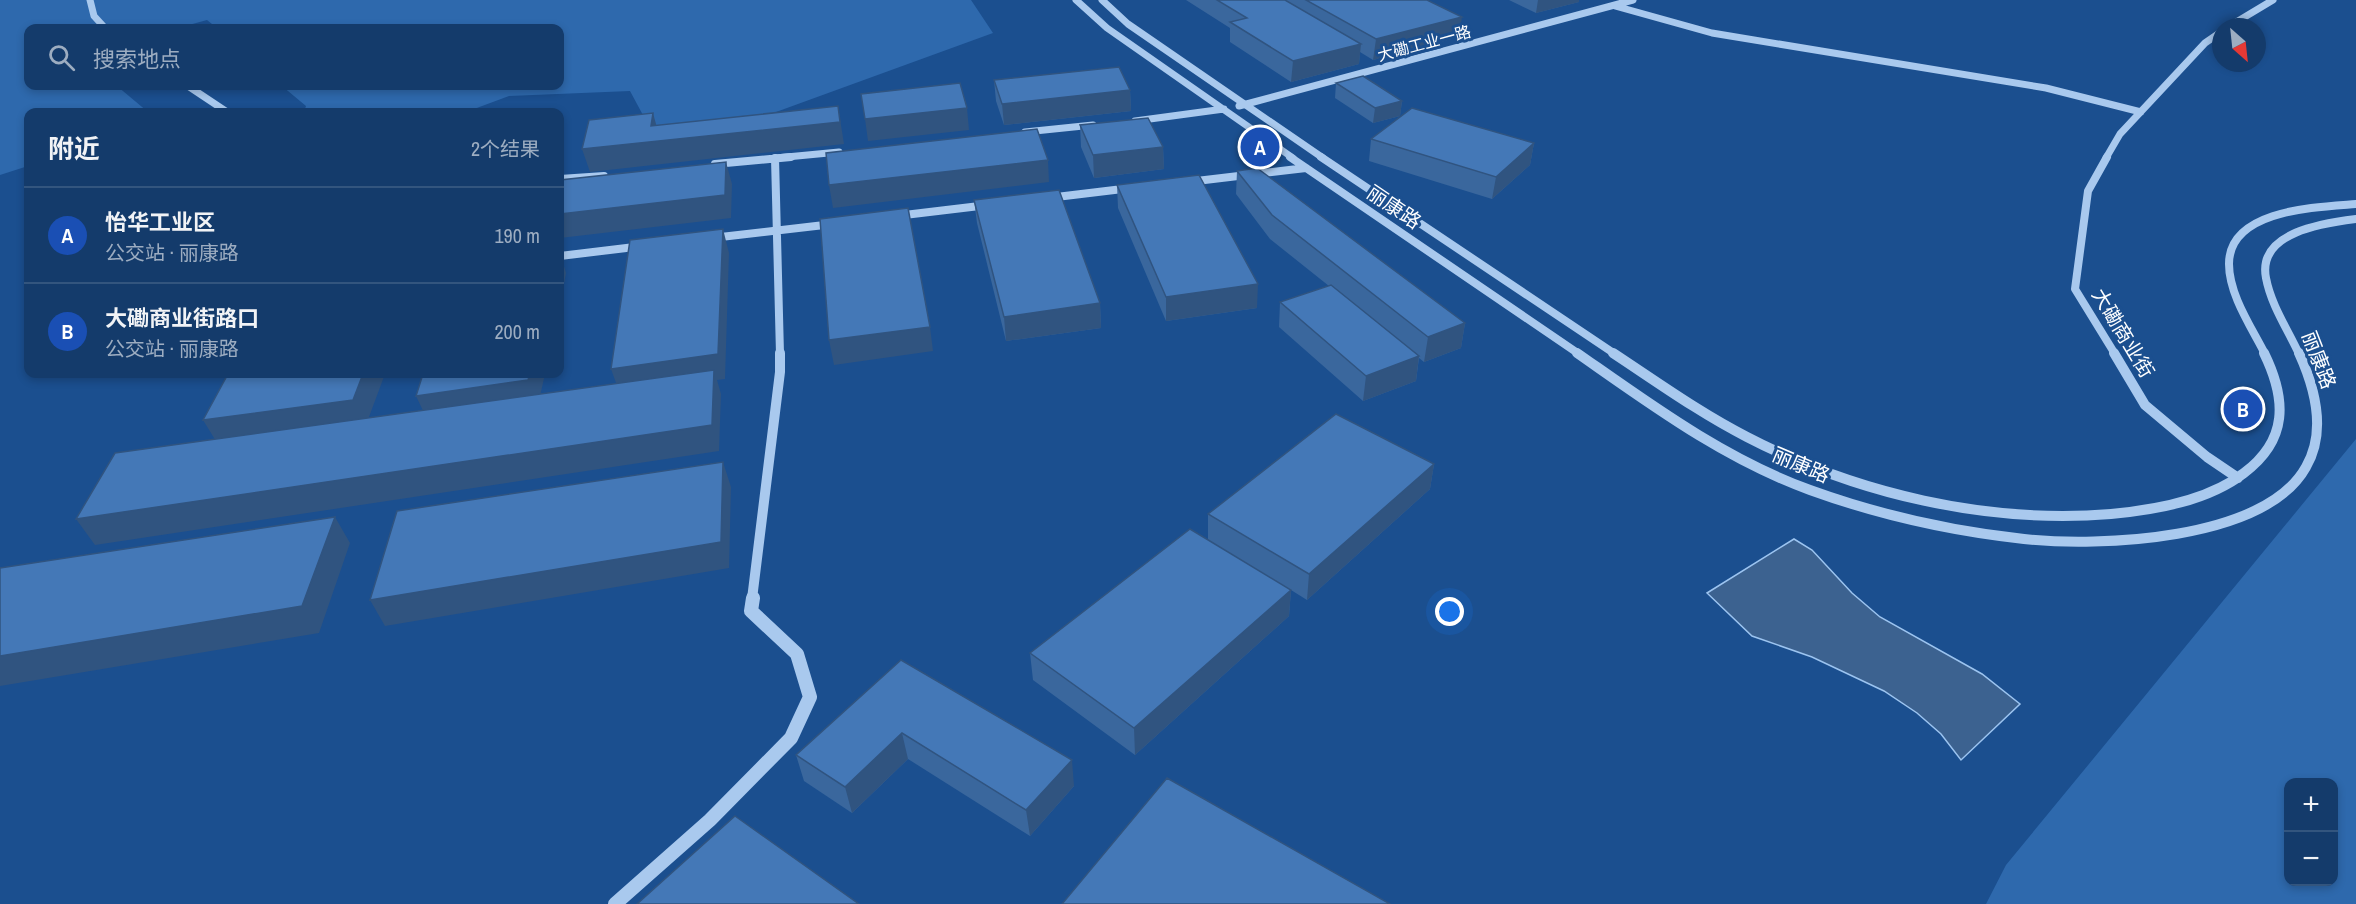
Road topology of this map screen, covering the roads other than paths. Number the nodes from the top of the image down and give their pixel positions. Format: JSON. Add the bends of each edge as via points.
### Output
{"nodes":[{"id":1,"x":90,"y":0,"type":"edge"},
{"id":2,"x":1076,"y":0,"type":"edge"},
{"id":3,"x":1102,"y":0,"type":"edge"},
{"id":4,"x":1633,"y":0,"type":"edge"},
{"id":5,"x":2273,"y":0,"type":"edge"},
{"id":6,"x":1614,"y":5,"type":"junction"},
{"id":7,"x":2243,"y":18,"type":"edge"},
{"id":8,"x":101,"y":24,"type":"edge"},
{"id":9,"x":2212,"y":38,"type":"edge"},
{"id":10,"x":194,"y":90,"type":"edge"},
{"id":11,"x":1243,"y":105,"type":"junction"},
{"id":12,"x":220,"y":108,"type":"edge"},
{"id":13,"x":1221,"y":109,"type":"junction"},
{"id":14,"x":2140,"y":112,"type":"junction"},
{"id":15,"x":1130,"y":121,"type":"edge"},
{"id":16,"x":1106,"y":124,"type":"edge"},
{"id":17,"x":1011,"y":134,"type":"edge"},
{"id":18,"x":846,"y":151,"type":"edge"},
{"id":19,"x":775,"y":158,"type":"junction"},
{"id":20,"x":708,"y":165,"type":"edge"},
{"id":21,"x":1306,"y":168,"type":"junction"},
{"id":22,"x":618,"y":174,"type":"edge"},
{"id":23,"x":564,"y":179,"type":"edge"},
{"id":24,"x":1177,"y":183,"type":"edge"},
{"id":25,"x":1141,"y":187,"type":"edge"},
{"id":26,"x":1035,"y":200,"type":"edge"},
{"id":27,"x":1000,"y":204,"type":"edge"},
{"id":28,"x":2356,"y":204,"type":"edge"},
{"id":29,"x":883,"y":218,"type":"edge"},
{"id":30,"x":2356,"y":219,"type":"edge"},
{"id":31,"x":847,"y":222,"type":"edge"},
{"id":32,"x":777,"y":230,"type":"junction"},
{"id":33,"x":697,"y":240,"type":"edge"},
{"id":34,"x":651,"y":245,"type":"edge"},
{"id":35,"x":564,"y":256,"type":"edge"},
{"id":36,"x":2238,"y":478,"type":"junction"},
{"id":37,"x":615,"y":904,"type":"edge"}],
"edges":[{"from":1,"to":8,"type":"street","via":[[94,16]]},
{"from":2,"to":13,"type":"street","name":"丽康路","via":[[1107,28]]},
{"from":3,"to":11,"type":"street","name":"丽康路","via":[[1128,24]]},
{"from":4,"to":6,"type":"street","name":"大磡工业一路"},
{"from":5,"to":7,"type":"street"},
{"from":6,"to":11,"type":"street","name":"大磡工业一路"},
{"from":6,"to":14,"type":"street","via":[[1712,33],[2046,88]]},
{"from":9,"to":14,"type":"street","name":"大磡商业街"},
{"from":10,"to":12,"type":"street"},
{"from":11,"to":13,"type":"street","name":"大磡工业一路"},
{"from":11,"to":36,"type":"street","name":"丽康路","via":[[1671,392],[1759,442],[1827,471],[1936,502],[2012,513],[2083,516],[2148,509],[2196,497]]},
{"from":13,"to":15,"type":"street","name":"大磡工业一路"},
{"from":13,"to":21,"type":"street","name":"丽康路"},
{"from":14,"to":36,"type":"street","name":"大磡商业街","via":[[2120,134],[2088,191],[2075,289],[2145,405]]},
{"from":16,"to":17,"type":"street"},
{"from":18,"to":19,"type":"street"},
{"from":19,"to":20,"type":"street"},
{"from":19,"to":32,"type":"street"},
{"from":21,"to":24,"type":"street"},
{"from":21,"to":30,"type":"street","name":"丽康路","via":[[1654,406],[1743,459],[1807,488],[1877,511],[1958,529],[2065,542],[2133,542],[2188,534],[2232,520],[2274,500],[2297,482],[2311,458],[2319,418],[2310,377],[2270,291],[2265,261],[2270,250],[2293,234]]},
{"from":22,"to":23,"type":"street"},
{"from":25,"to":26,"type":"street"},
{"from":27,"to":29,"type":"street"},
{"from":28,"to":36,"type":"street","name":"丽康路","via":[[2275,216],[2242,233],[2231,248],[2230,274],[2274,376],[2281,410],[2279,426],[2265,454]]},
{"from":31,"to":32,"type":"street"},
{"from":32,"to":33,"type":"street"},
{"from":32,"to":37,"type":"street","via":[[780,372],[751,611],[797,654],[810,697],[791,738],[710,820]]},
{"from":34,"to":35,"type":"street"}]}
